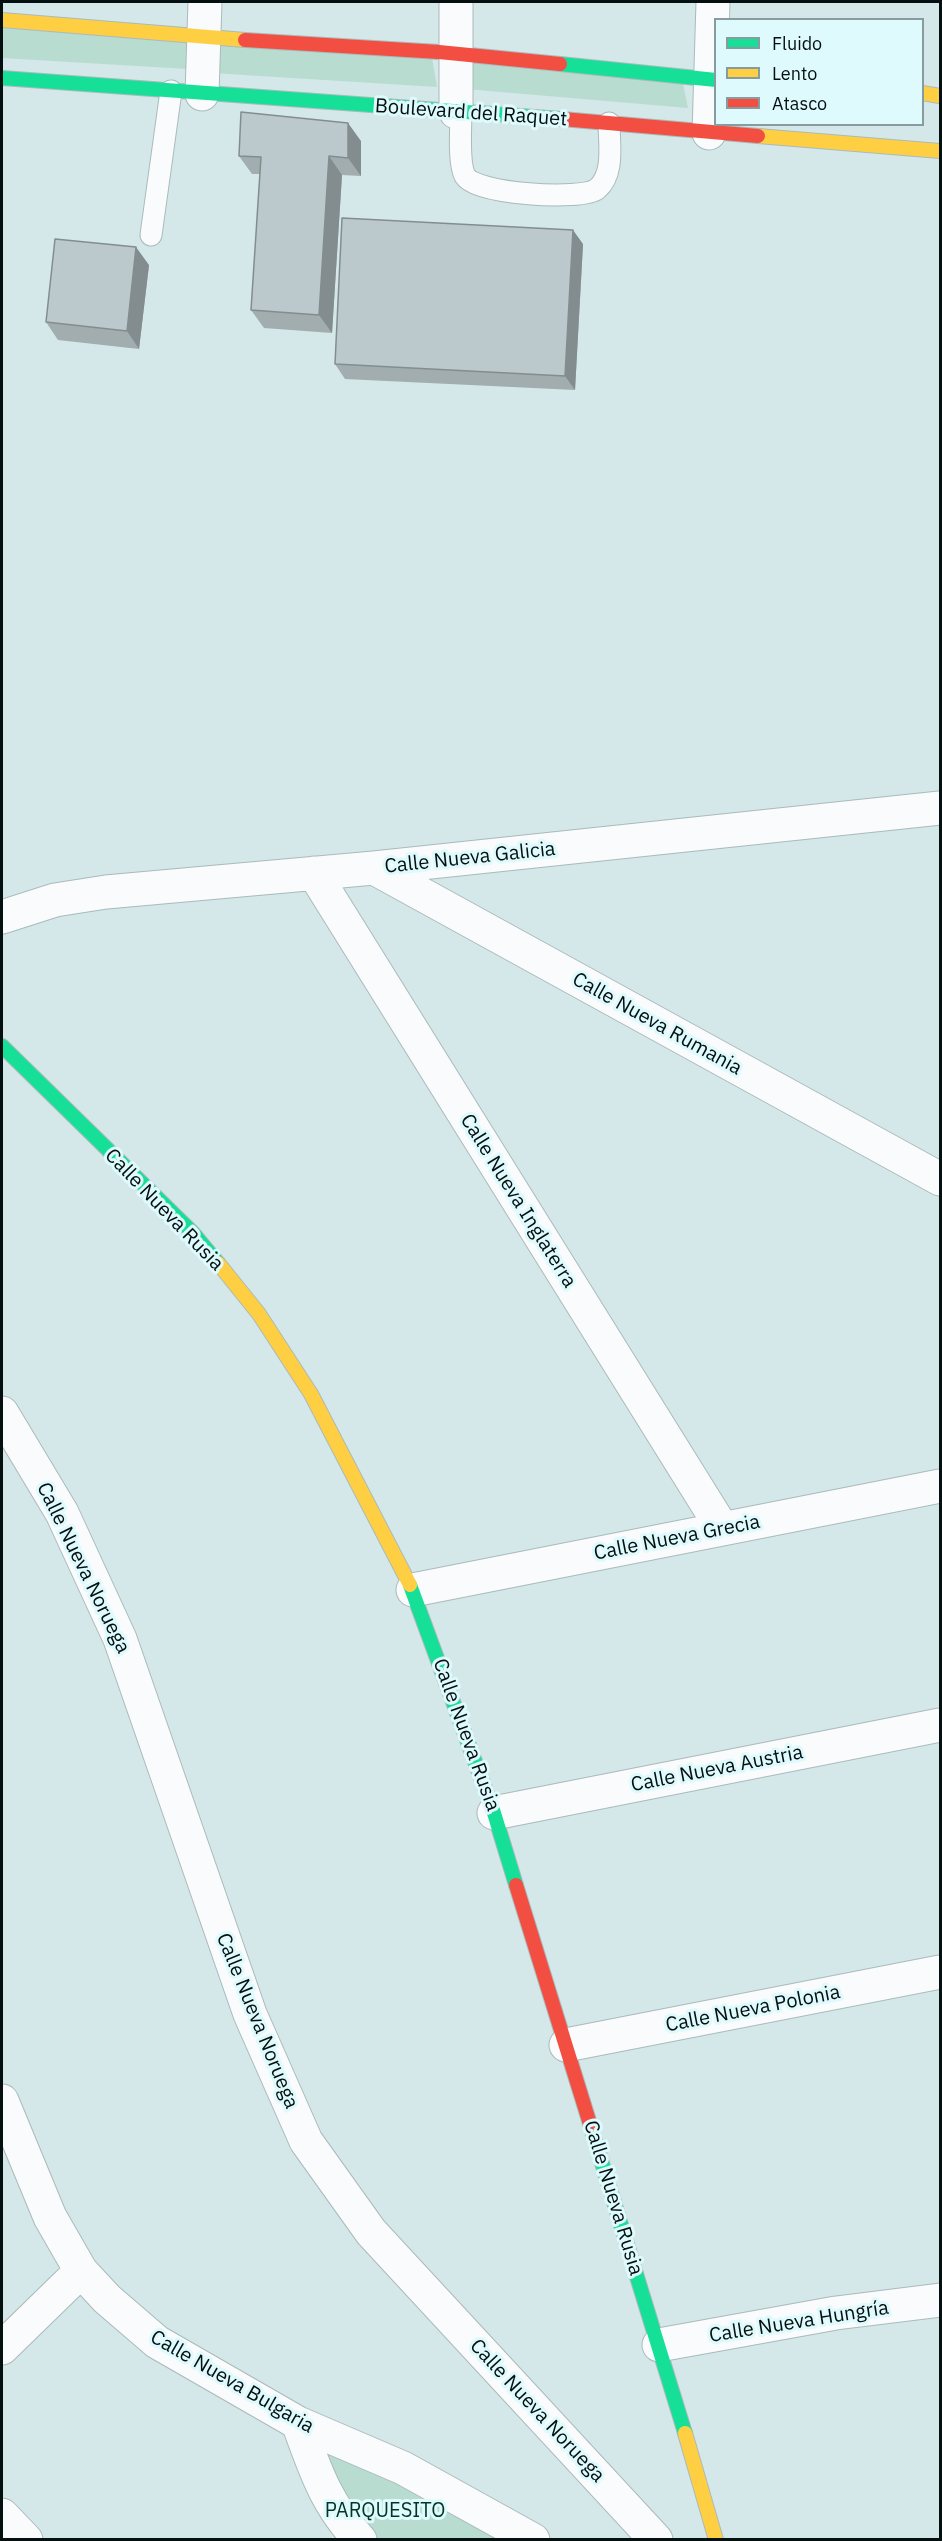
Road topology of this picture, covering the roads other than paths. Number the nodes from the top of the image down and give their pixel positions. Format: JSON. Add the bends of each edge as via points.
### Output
{"nodes":[{"id":1,"x":205,"y":2,"type":"edge"},
{"id":2,"x":456,"y":2,"type":"edge"},
{"id":3,"x":713,"y":2,"type":"edge"},
{"id":4,"x":2,"y":20,"type":"edge"},
{"id":5,"x":205,"y":38,"type":"junction"},
{"id":6,"x":456,"y":54,"type":"junction"},
{"id":7,"x":2,"y":78,"type":"edge"},
{"id":8,"x":714,"y":80,"type":"edge"},
{"id":9,"x":187,"y":92,"type":"junction"},
{"id":10,"x":924,"y":93,"type":"edge"},
{"id":11,"x":940,"y":96,"type":"edge"},
{"id":12,"x":459,"y":112,"type":"junction"},
{"id":13,"x":609,"y":123,"type":"junction"},
{"id":14,"x":709,"y":133,"type":"junction"},
{"id":15,"x":940,"y":152,"type":"edge"},
{"id":16,"x":152,"y":235,"type":"dead end"},
{"id":17,"x":940,"y":808,"type":"edge"},
{"id":18,"x":374,"y":868,"type":"junction"},
{"id":19,"x":314,"y":873,"type":"junction"},
{"id":20,"x":2,"y":917,"type":"edge"},
{"id":21,"x":2,"y":1046,"type":"edge"},
{"id":22,"x":940,"y":1179,"type":"edge"},
{"id":23,"x":2,"y":1413,"type":"edge"},
{"id":24,"x":940,"y":1486,"type":"edge"},
{"id":25,"x":722,"y":1528,"type":"junction"},
{"id":26,"x":413,"y":1590,"type":"junction"},
{"id":27,"x":940,"y":1725,"type":"edge"},
{"id":28,"x":494,"y":1813,"type":"junction"},
{"id":29,"x":940,"y":1972,"type":"edge"},
{"id":30,"x":566,"y":2045,"type":"junction"},
{"id":31,"x":2,"y":2101,"type":"edge"},
{"id":32,"x":81,"y":2271,"type":"junction"},
{"id":33,"x":940,"y":2300,"type":"edge"},
{"id":34,"x":659,"y":2345,"type":"junction"},
{"id":35,"x":2,"y":2348,"type":"edge"},
{"id":36,"x":298,"y":2423,"type":"junction"},
{"id":37,"x":360,"y":2540,"type":"edge"},
{"id":38,"x":533,"y":2540,"type":"edge"},
{"id":39,"x":656,"y":2540,"type":"edge"},
{"id":40,"x":716,"y":2540,"type":"edge"}],
"edges":[{"from":1,"to":5,"type":"street"},
{"from":2,"to":6,"type":"street"},
{"from":3,"to":8,"type":"street"},
{"from":4,"to":5,"type":"street"},
{"from":5,"to":6,"type":"street"},
{"from":5,"to":9,"type":"street"},
{"from":6,"to":8,"type":"street"},
{"from":6,"to":12,"type":"street"},
{"from":7,"to":9,"type":"street","name":"Boulevard del Raquet"},
{"from":8,"to":14,"type":"street"},
{"from":9,"to":12,"type":"street","name":"Boulevard del Raquet"},
{"from":9,"to":16,"type":"lane"},
{"from":10,"to":11,"type":"street"},
{"from":12,"to":13,"type":"street","name":"Boulevard del Raquet"},
{"from":12,"to":13,"type":"lane","via":[[463,166],[470,181],[480,186],[545,195],[584,194],[597,189],[609,165]]},
{"from":13,"to":14,"type":"street","name":"Boulevard del Raquet"},
{"from":14,"to":15,"type":"street","name":"Boulevard del Raquet"},
{"from":17,"to":18,"type":"street","name":"Calle Nueva Galicia"},
{"from":18,"to":19,"type":"street","name":"Calle Nueva Galicia"},
{"from":18,"to":22,"type":"street","name":"Calle Nueva Rumania"},
{"from":19,"to":20,"type":"street","name":"Calle Nueva Galicia","via":[[106,892],[55,900]]},
{"from":19,"to":25,"type":"street","name":"Calle Nueva Inglaterra"},
{"from":21,"to":26,"type":"street","name":"Calle Nueva Rusia","via":[[193,1233],[260,1314],[311,1394]]},
{"from":23,"to":39,"type":"street","name":"Calle Nueva Noruega","via":[[62,1513],[120,1639],[250,2014],[306,2141],[371,2232]]},
{"from":24,"to":25,"type":"street","name":"Calle Nueva Grecia"},
{"from":25,"to":26,"type":"street","name":"Calle Nueva Grecia"},
{"from":26,"to":28,"type":"street","name":"Calle Nueva Rusia"},
{"from":27,"to":28,"type":"street","name":"Calle Nueva Austria"},
{"from":28,"to":30,"type":"street","name":"Calle Nueva Rusia"},
{"from":29,"to":30,"type":"street","name":"Calle Nueva Polonia"},
{"from":30,"to":34,"type":"street","name":"Calle Nueva Rusia"},
{"from":31,"to":32,"type":"street","name":"Calle Nueva Bulgaria","via":[[50,2217]]},
{"from":32,"to":35,"type":"street"},
{"from":32,"to":36,"type":"street","name":"Calle Nueva Bulgaria","via":[[157,2342]]},
{"from":33,"to":34,"type":"street","name":"Calle Nueva Hungría","via":[[836,2313]]},
{"from":34,"to":40,"type":"street","name":"Calle Nueva Rusia"},
{"from":36,"to":37,"type":"street","via":[[327,2498]]},
{"from":36,"to":38,"type":"street","name":"Calle Nueva Bulgaria","via":[[403,2468]]}]}
